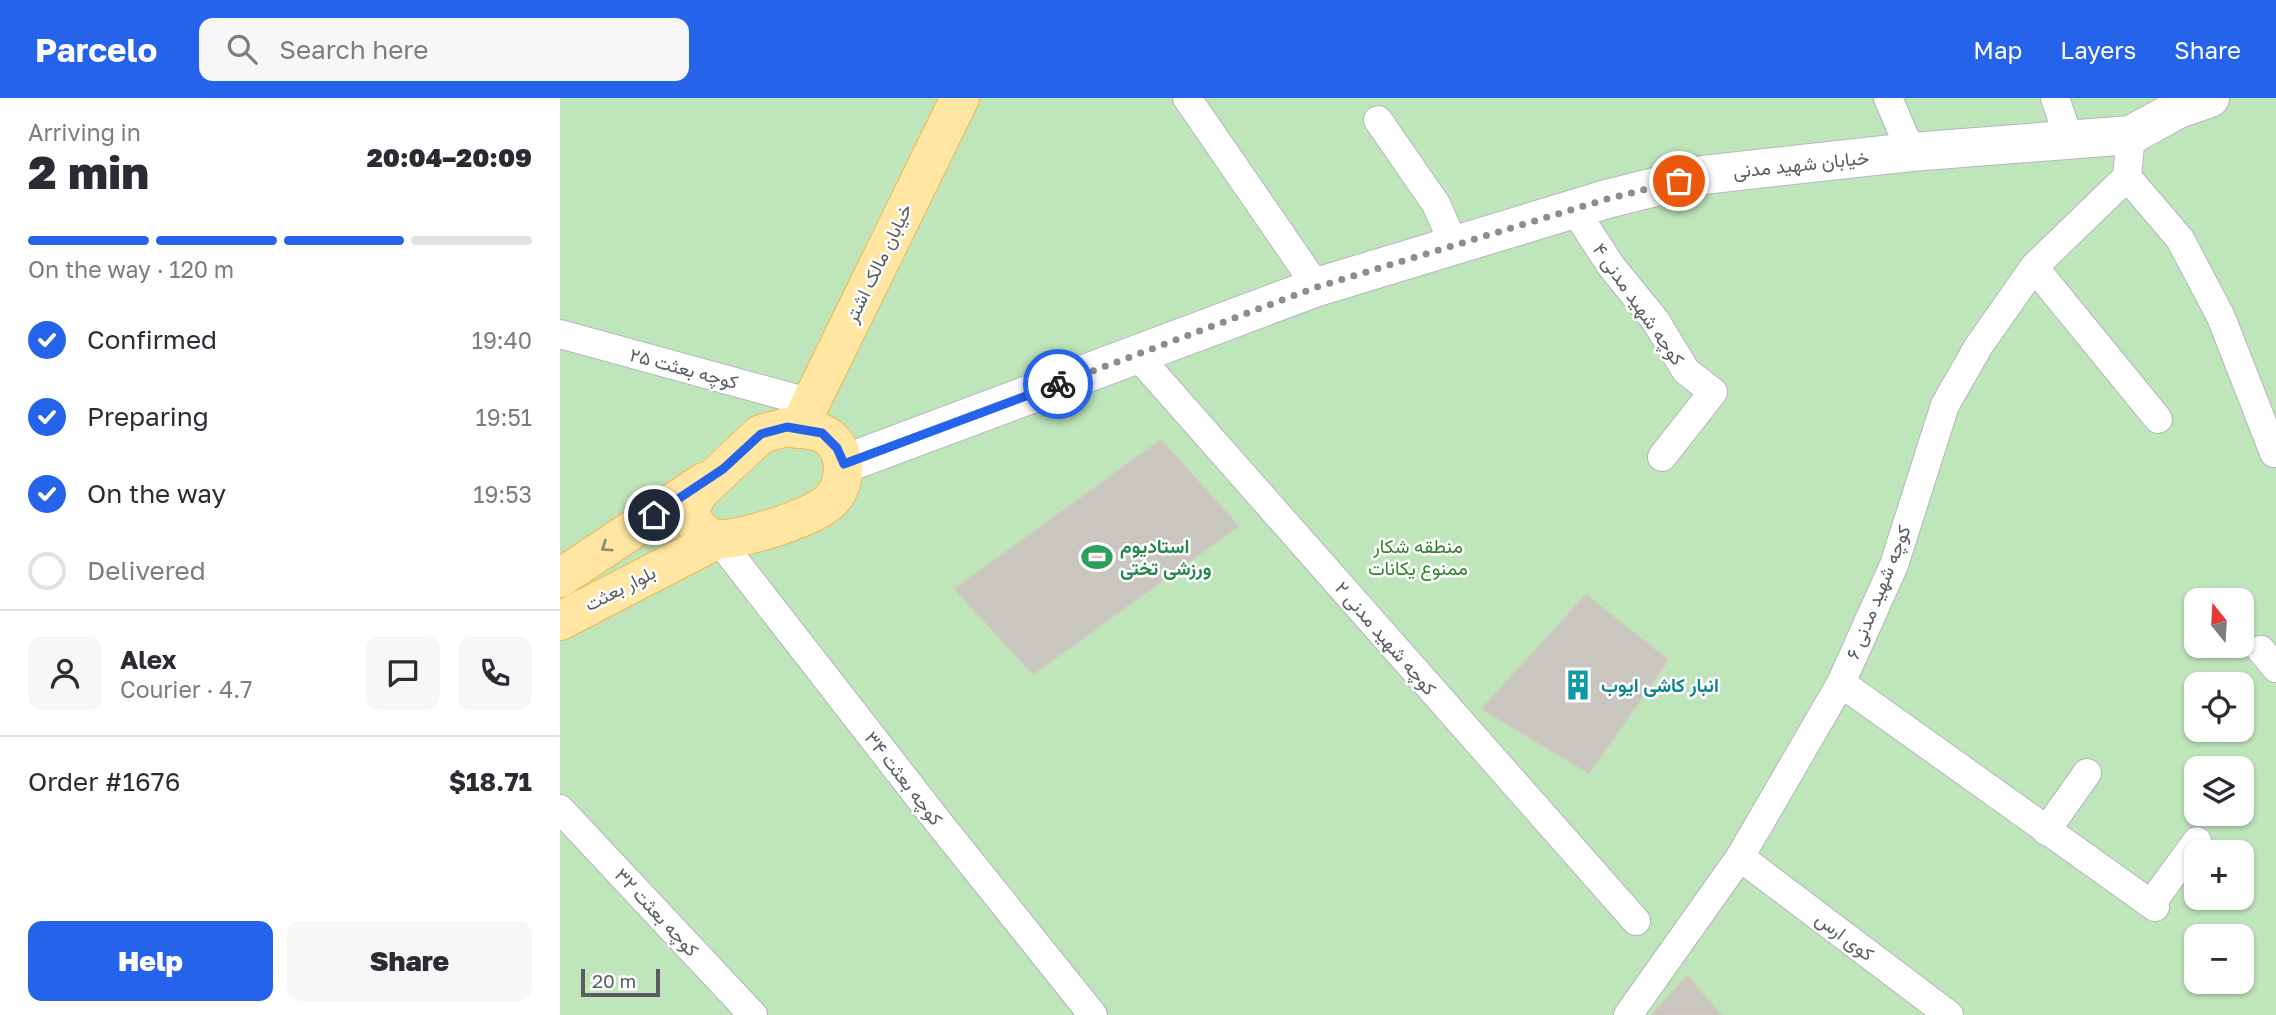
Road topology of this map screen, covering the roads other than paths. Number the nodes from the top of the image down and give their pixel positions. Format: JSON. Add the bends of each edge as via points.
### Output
{"nodes":[{"id":1,"x":960,"y":98,"type":"edge"},
{"id":2,"x":1187,"y":98,"type":"edge"},
{"id":3,"x":1888,"y":98,"type":"edge"},
{"id":4,"x":2055,"y":98,"type":"edge"},
{"id":5,"x":2188,"y":102,"type":"edge"},
{"id":6,"x":1378,"y":120,"type":"dead end"},
{"id":7,"x":2131,"y":135,"type":"junction"},
{"id":8,"x":2069,"y":139,"type":"junction"},
{"id":9,"x":1911,"y":152,"type":"junction"},
{"id":10,"x":2127,"y":177,"type":"junction"},
{"id":11,"x":1574,"y":209,"type":"junction"},
{"id":12,"x":1454,"y":245,"type":"junction"},
{"id":13,"x":2034,"y":267,"type":"junction"},
{"id":14,"x":1317,"y":287,"type":"junction"},
{"id":15,"x":560,"y":334,"type":"edge"},
{"id":16,"x":1136,"y":354,"type":"junction"},
{"id":17,"x":803,"y":415,"type":"junction"},
{"id":18,"x":2158,"y":419,"type":"dead end"},
{"id":19,"x":2274,"y":453,"type":"dead end"},
{"id":20,"x":1662,"y":457,"type":"dead end"},
{"id":21,"x":844,"y":464,"type":"junction"},
{"id":22,"x":723,"y":469,"type":"junction"},
{"id":23,"x":718,"y":539,"type":"junction"},
{"id":24,"x":560,"y":578,"type":"edge"},
{"id":25,"x":560,"y":621,"type":"edge"},
{"id":26,"x":1841,"y":683,"type":"junction"},
{"id":27,"x":2087,"y":773,"type":"dead end"},
{"id":28,"x":560,"y":809,"type":"edge"},
{"id":29,"x":2046,"y":831,"type":"junction"},
{"id":30,"x":1740,"y":857,"type":"junction"},
{"id":31,"x":2184,"y":860,"type":"edge"},
{"id":32,"x":1636,"y":921,"type":"dead end"},
{"id":33,"x":753,"y":1015,"type":"edge"},
{"id":34,"x":1093,"y":1015,"type":"edge"},
{"id":35,"x":1628,"y":1015,"type":"edge"},
{"id":36,"x":1949,"y":1015,"type":"edge"}],
"edges":[{"from":1,"to":17,"type":"main road","name":"خیابان مالک اشتر"},
{"from":2,"to":14,"type":"street"},
{"from":3,"to":9,"type":"street"},
{"from":4,"to":8,"type":"street"},
{"from":5,"to":7,"type":"main road","name":"خیابان شهید مدنی"},
{"from":6,"to":12,"type":"street","via":[[1436,204]]},
{"from":7,"to":8,"type":"main road","name":"خیابان شهید مدنی"},
{"from":7,"to":10,"type":"street"},
{"from":8,"to":9,"type":"main road","name":"خیابان شهید مدنی"},
{"from":9,"to":11,"type":"main road","name":"خیابان شهید مدنی","via":[[1703,175]]},
{"from":10,"to":13,"type":"street","name":"کوچه شهید مدنی ۶"},
{"from":10,"to":19,"type":"street","via":[[2180,239],[2221,317]]},
{"from":11,"to":12,"type":"main road","name":"خیابان شهید مدنی"},
{"from":11,"to":20,"type":"street","name":"کوچه شهید مدنی ۴","via":[[1686,370],[1713,393]]},
{"from":12,"to":14,"type":"main road","name":"خیابان شهید مدنی"},
{"from":13,"to":18,"type":"street"},
{"from":13,"to":26,"type":"street","name":"کوچه شهید مدنی ۶","via":[[1978,347],[1945,405],[1894,565]]},
{"from":14,"to":16,"type":"main road","name":"خیابان شهید مدنی"},
{"from":15,"to":17,"type":"street","name":"کوچه بعثت ۲۵"},
{"from":16,"to":21,"type":"main road","name":"خیابان شهید مدنی"},
{"from":16,"to":32,"type":"street","name":"کوچه شهید مدنی ۲"},
{"from":17,"to":21,"type":"main road","via":[[837,448]]},
{"from":17,"to":22,"type":"main road","via":[[787,427],[761,434]]},
{"from":21,"to":23,"type":"main road","name":"بلوار بعثت","via":[[843,482],[830,502],[800,517]]},
{"from":22,"to":23,"type":"main road","via":[[699,492],[689,511],[704,533]]},
{"from":22,"to":24,"type":"main road","name":"بلوار بعثت","one_way":true},
{"from":23,"to":25,"type":"main road","name":"بلوار بعثت"},
{"from":23,"to":34,"type":"street","name":"کوچه بعثت ۳۴"},
{"from":26,"to":29,"type":"street"},
{"from":26,"to":30,"type":"street","name":"کوچه شهید مدنی ۶"},
{"from":27,"to":29,"type":"street"},
{"from":28,"to":33,"type":"street","name":"کوچه بعثت ۳۲"},
{"from":29,"to":31,"type":"street","via":[[2153,905]]},
{"from":30,"to":35,"type":"street","name":"کوچه شهید مدنی ۶"},
{"from":30,"to":36,"type":"street","name":"کوی ارس"}]}
